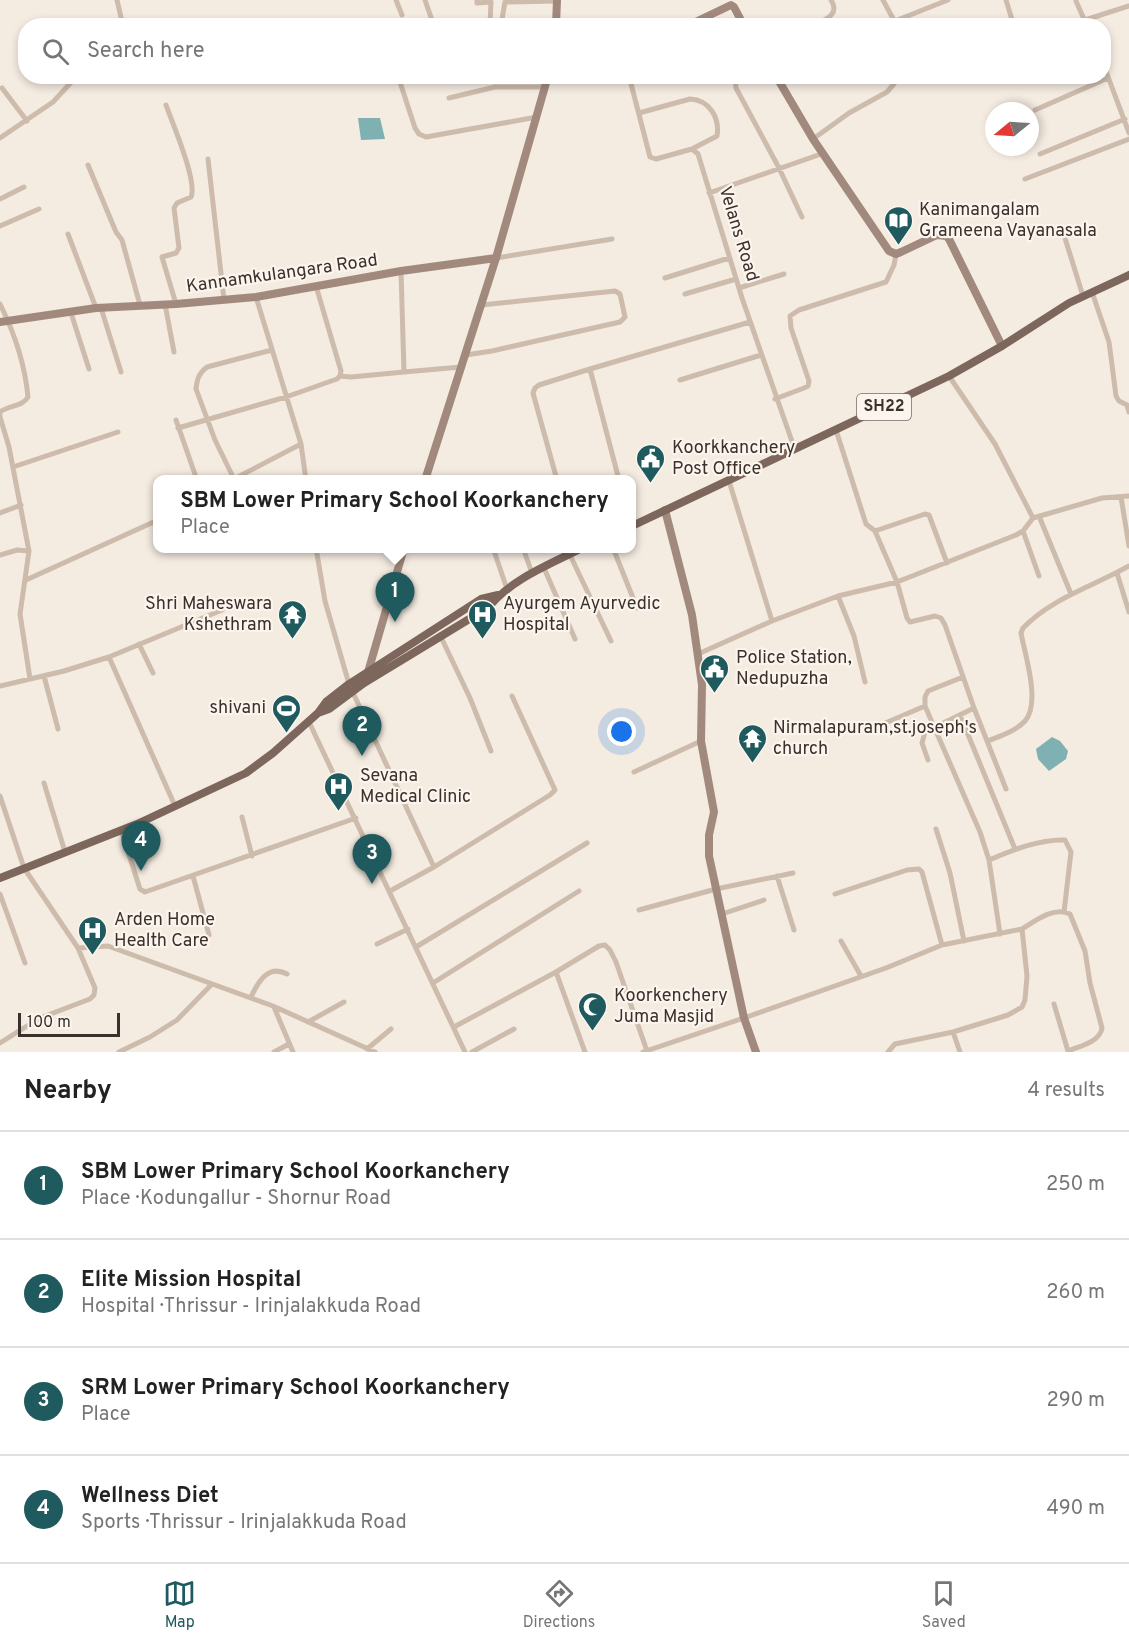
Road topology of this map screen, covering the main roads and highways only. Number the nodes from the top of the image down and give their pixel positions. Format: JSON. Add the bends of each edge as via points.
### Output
{"nodes":[{"id":1,"x":1129,"y":275,"type":"edge"},
{"id":2,"x":636,"y":524,"type":"edge"},
{"id":3,"x":573,"y":553,"type":"edge"},
{"id":4,"x":498,"y":595,"type":"junction"},
{"id":5,"x":350,"y":684,"type":"junction"},
{"id":6,"x":0,"y":878,"type":"edge"}],
"edges":[{"from":1,"to":2,"type":"main road","number":"SH22","via":[[1069,303],[949,375]]},
{"from":3,"to":4,"type":"main road"},
{"from":4,"to":5,"type":"main road","via":[[482,599]]},
{"from":4,"to":5,"type":"main road","via":[[489,607],[364,683]]},
{"from":5,"to":6,"type":"main road","via":[[246,773],[122,830]]}]}
